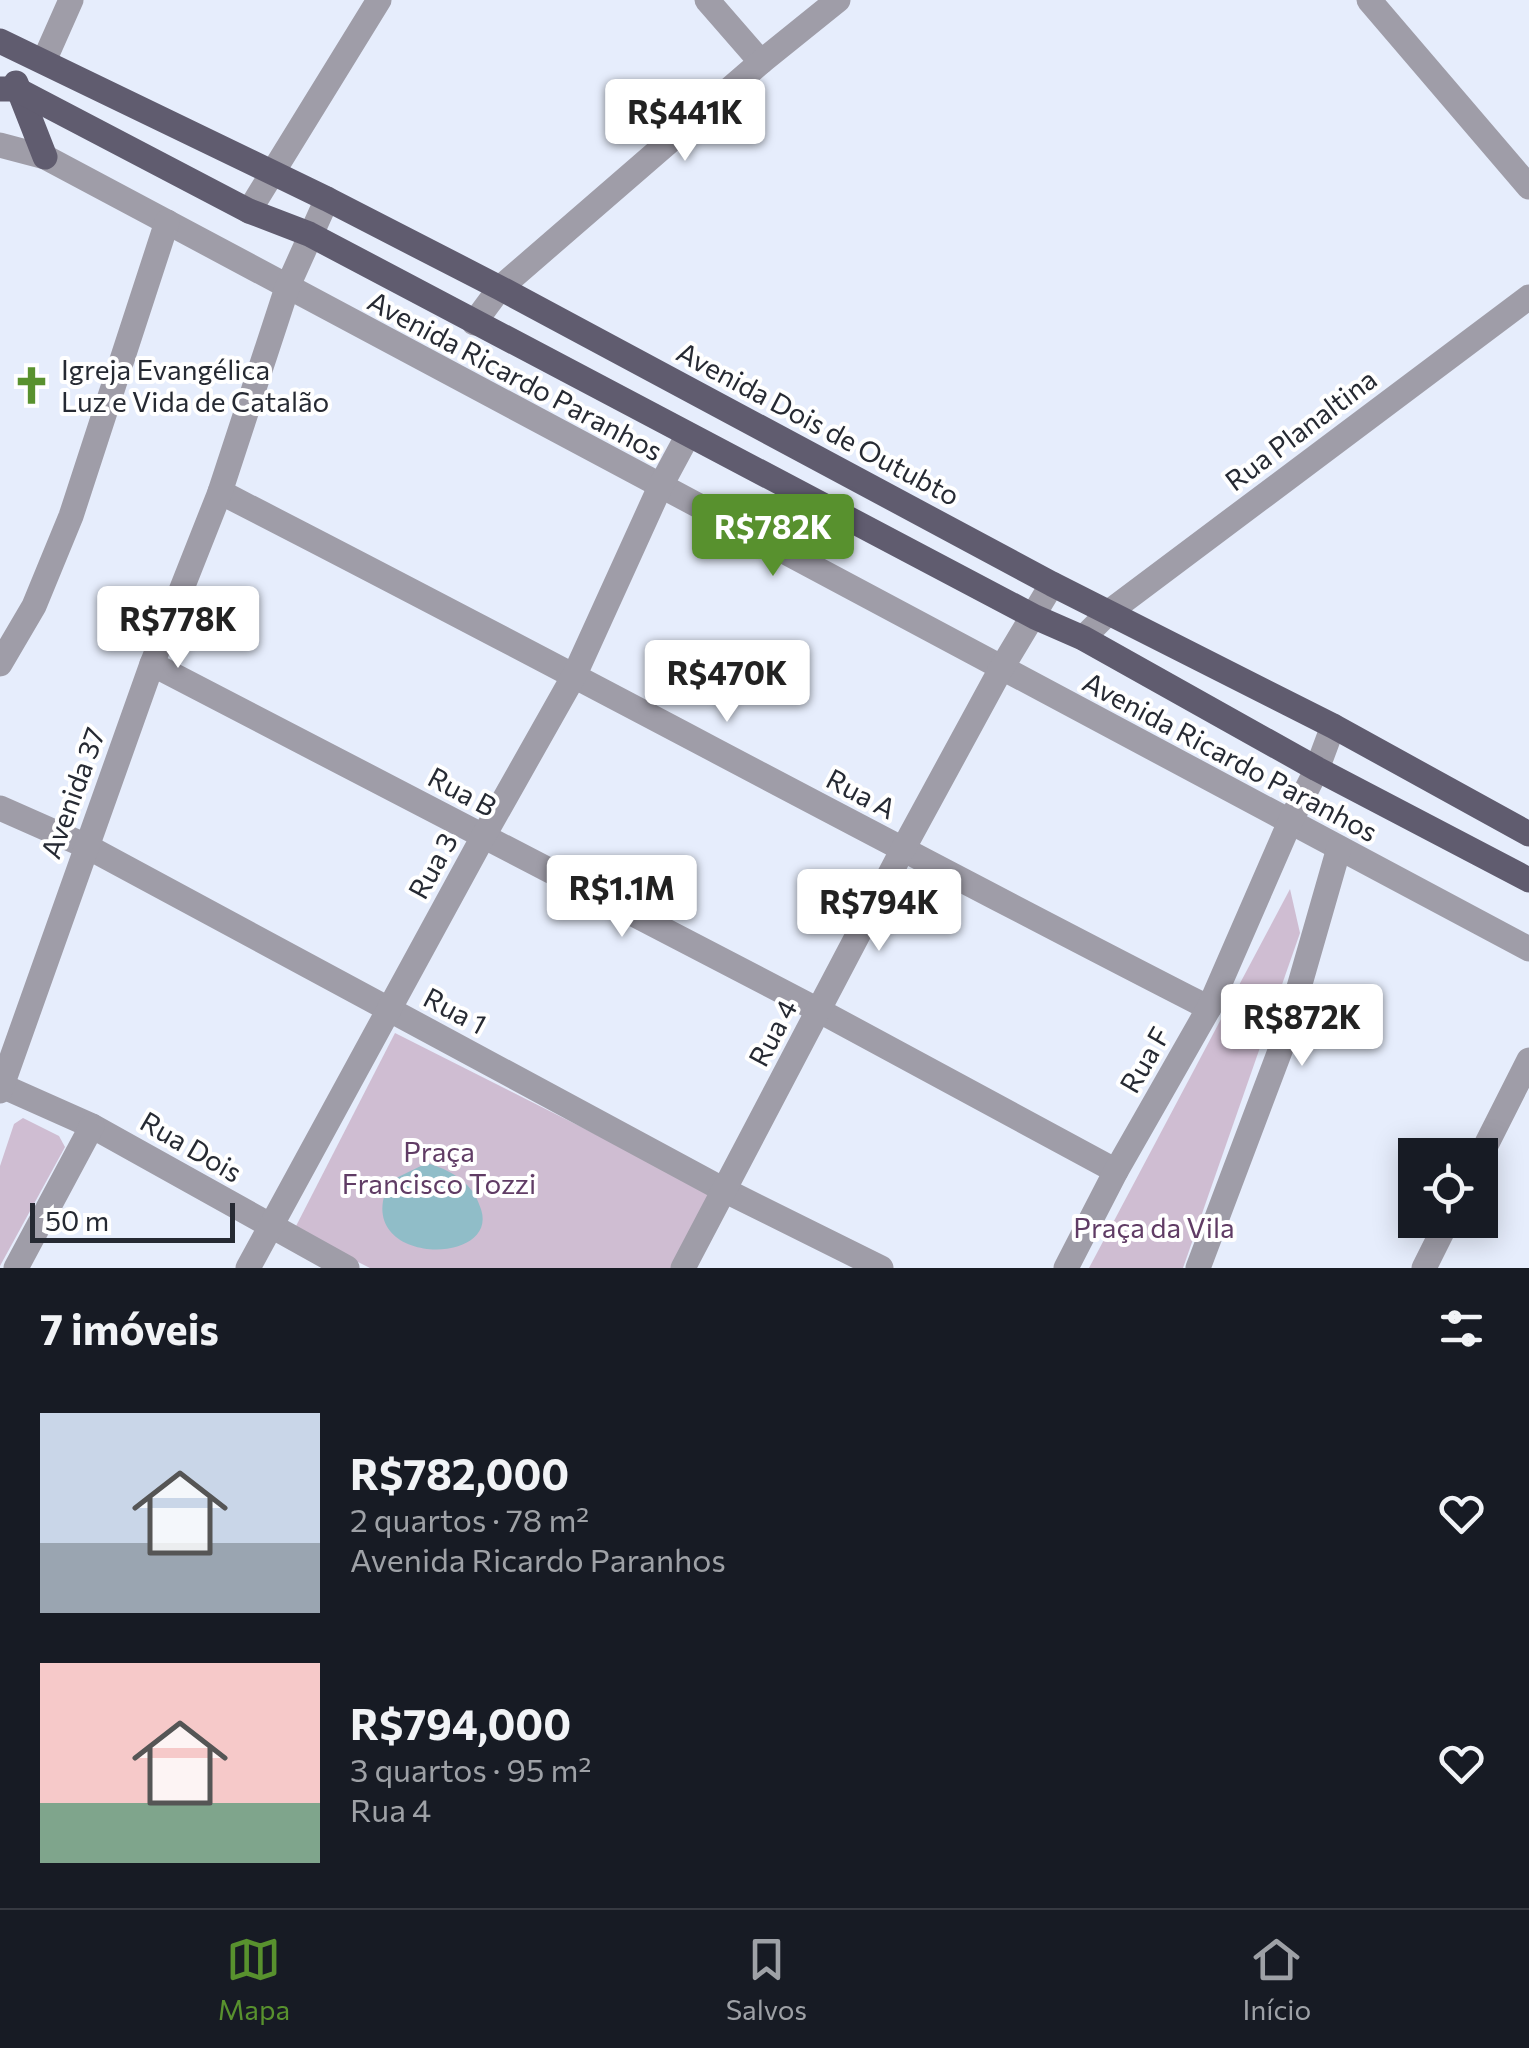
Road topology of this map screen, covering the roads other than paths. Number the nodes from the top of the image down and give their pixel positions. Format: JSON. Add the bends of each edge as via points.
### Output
{"nodes":[{"id":1,"x":71,"y":0,"type":"edge"},
{"id":2,"x":378,"y":0,"type":"edge"},
{"id":3,"x":707,"y":0,"type":"edge"},
{"id":4,"x":838,"y":0,"type":"edge"},
{"id":5,"x":1369,"y":0,"type":"edge"},
{"id":6,"x":10,"y":46,"type":"edge"},
{"id":7,"x":44,"y":61,"type":"junction"},
{"id":8,"x":760,"y":62,"type":"junction"},
{"id":9,"x":8,"y":89,"type":"edge"},
{"id":10,"x":0,"y":145,"type":"edge"},
{"id":11,"x":44,"y":157,"type":"junction"},
{"id":12,"x":270,"y":172,"type":"junction"},
{"id":13,"x":1529,"y":187,"type":"edge"},
{"id":14,"x":327,"y":199,"type":"junction"},
{"id":15,"x":250,"y":211,"type":"junction"},
{"id":16,"x":167,"y":222,"type":"junction"},
{"id":17,"x":309,"y":234,"type":"junction"},
{"id":18,"x":287,"y":288,"type":"junction"},
{"id":19,"x":500,"y":288,"type":"junction"},
{"id":20,"x":1529,"y":297,"type":"edge"},
{"id":21,"x":474,"y":323,"type":"junction"},
{"id":22,"x":688,"y":434,"type":"junction"},
{"id":23,"x":660,"y":488,"type":"junction"},
{"id":24,"x":220,"y":492,"type":"junction"},
{"id":25,"x":1052,"y":584,"type":"junction"},
{"id":26,"x":1110,"y":612,"type":"junction"},
{"id":27,"x":1035,"y":617,"type":"junction"},
{"id":28,"x":1083,"y":638,"type":"junction"},
{"id":29,"x":0,"y":664,"type":"edge"},
{"id":30,"x":152,"y":664,"type":"junction"},
{"id":31,"x":1001,"y":669,"type":"junction"},
{"id":32,"x":575,"y":674,"type":"junction"},
{"id":33,"x":1333,"y":726,"type":"junction"},
{"id":34,"x":1317,"y":769,"type":"junction"},
{"id":35,"x":0,"y":808,"type":"edge"},
{"id":36,"x":1290,"y":822,"type":"junction"},
{"id":37,"x":1529,"y":834,"type":"edge"},
{"id":38,"x":482,"y":837,"type":"junction"},
{"id":39,"x":86,"y":846,"type":"junction"},
{"id":40,"x":1339,"y":848,"type":"junction"},
{"id":41,"x":902,"y":851,"type":"junction"},
{"id":42,"x":1529,"y":880,"type":"edge"},
{"id":43,"x":1529,"y":949,"type":"edge"},
{"id":44,"x":1209,"y":1008,"type":"junction"},
{"id":45,"x":389,"y":1010,"type":"junction"},
{"id":46,"x":818,"y":1010,"type":"junction"},
{"id":47,"x":1529,"y":1060,"type":"edge"},
{"id":48,"x":1,"y":1089,"type":"edge"},
{"id":49,"x":92,"y":1126,"type":"junction"},
{"id":50,"x":1489,"y":1138,"type":"edge"},
{"id":51,"x":1116,"y":1171,"type":"junction"},
{"id":52,"x":724,"y":1190,"type":"junction"},
{"id":53,"x":270,"y":1226,"type":"junction"},
{"id":54,"x":1439,"y":1238,"type":"edge"},
{"id":55,"x":16,"y":1268,"type":"edge"},
{"id":56,"x":248,"y":1268,"type":"edge"},
{"id":57,"x":347,"y":1268,"type":"edge"},
{"id":58,"x":683,"y":1268,"type":"edge"},
{"id":59,"x":881,"y":1268,"type":"edge"},
{"id":60,"x":1066,"y":1268,"type":"edge"},
{"id":61,"x":1198,"y":1268,"type":"edge"},
{"id":62,"x":1424,"y":1268,"type":"edge"}],
"edges":[{"from":1,"to":7,"type":"street"},
{"from":2,"to":12,"type":"street"},
{"from":3,"to":8,"type":"street"},
{"from":4,"to":8,"type":"street"},
{"from":5,"to":13,"type":"street"},
{"from":6,"to":7,"type":"main road","name":"Avenida Dois de Outubto"},
{"from":6,"to":9,"type":"main road"},
{"from":7,"to":12,"type":"main road","name":"Avenida Dois de Outubto"},
{"from":8,"to":19,"type":"street"},
{"from":9,"to":11,"type":"main road"},
{"from":9,"to":15,"type":"main road"},
{"from":10,"to":11,"type":"street","name":"Avenida Ricardo Paranhos"},
{"from":11,"to":16,"type":"street","name":"Avenida Ricardo Paranhos"},
{"from":12,"to":14,"type":"main road","name":"Avenida Dois de Outubto"},
{"from":12,"to":15,"type":"street"},
{"from":14,"to":17,"type":"street","name":"Avenida 37"},
{"from":14,"to":19,"type":"main road","name":"Avenida Dois de Outubto"},
{"from":15,"to":17,"type":"main road"},
{"from":16,"to":18,"type":"street","name":"Avenida Ricardo Paranhos"},
{"from":16,"to":29,"type":"street","via":[[71,516],[34,606]]},
{"from":17,"to":18,"type":"street","name":"Avenida 37"},
{"from":17,"to":21,"type":"main road"},
{"from":18,"to":23,"type":"street","name":"Avenida Ricardo Paranhos"},
{"from":18,"to":24,"type":"street","name":"Avenida 37"},
{"from":19,"to":21,"type":"street"},
{"from":19,"to":25,"type":"main road","name":"Avenida Dois de Outubto"},
{"from":20,"to":26,"type":"street","name":"Rua Planaltina"},
{"from":21,"to":22,"type":"main road"},
{"from":22,"to":23,"type":"street","name":"Rua 3"},
{"from":22,"to":27,"type":"main road"},
{"from":23,"to":31,"type":"street","name":"Avenida Ricardo Paranhos"},
{"from":23,"to":32,"type":"street","name":"Rua 3"},
{"from":24,"to":30,"type":"street","name":"Avenida 37"},
{"from":24,"to":32,"type":"street","name":"Rua A"},
{"from":25,"to":26,"type":"main road","name":"Avenida Dois de Outubto"},
{"from":25,"to":27,"type":"street","name":"Rua 4"},
{"from":26,"to":28,"type":"street","name":"Rua Planaltina"},
{"from":26,"to":33,"type":"main road"},
{"from":27,"to":28,"type":"main road"},
{"from":27,"to":31,"type":"street","name":"Rua 4"},
{"from":28,"to":34,"type":"main road"},
{"from":30,"to":38,"type":"street","name":"Rua B"},
{"from":30,"to":39,"type":"street","name":"Avenida 37"},
{"from":31,"to":36,"type":"street","name":"Avenida Ricardo Paranhos"},
{"from":31,"to":41,"type":"street","name":"Rua 4"},
{"from":32,"to":38,"type":"street","name":"Rua 3"},
{"from":32,"to":41,"type":"street","name":"Rua A"},
{"from":33,"to":34,"type":"street","name":"Rua F"},
{"from":33,"to":37,"type":"main road"},
{"from":34,"to":36,"type":"street","name":"Rua F"},
{"from":34,"to":42,"type":"main road"},
{"from":35,"to":39,"type":"street","name":"Rua 1"},
{"from":36,"to":40,"type":"street","name":"Avenida Ricardo Paranhos"},
{"from":36,"to":44,"type":"street","name":"Rua F"},
{"from":38,"to":45,"type":"street","name":"Rua 3"},
{"from":38,"to":46,"type":"street","name":"Rua B"},
{"from":39,"to":45,"type":"street","name":"Rua 1"},
{"from":39,"to":48,"type":"street","name":"Avenida 37"},
{"from":40,"to":43,"type":"street","name":"Avenida Ricardo Paranhos"},
{"from":40,"to":61,"type":"street","via":[[1283,1043]]},
{"from":41,"to":44,"type":"street","name":"Rua A"},
{"from":41,"to":46,"type":"street","name":"Rua 4"},
{"from":44,"to":51,"type":"street","name":"Rua F"},
{"from":45,"to":52,"type":"street","name":"Rua 1"},
{"from":45,"to":53,"type":"street","name":"Rua 3"},
{"from":46,"to":51,"type":"street","name":"Rua B"},
{"from":46,"to":52,"type":"street","name":"Rua 4"},
{"from":47,"to":50,"type":"street"},
{"from":48,"to":49,"type":"street","name":"Rua Dois"},
{"from":49,"to":53,"type":"street","name":"Rua Dois"},
{"from":49,"to":55,"type":"street"},
{"from":51,"to":60,"type":"street","name":"Rua F"},
{"from":52,"to":58,"type":"street","name":"Rua 4"},
{"from":52,"to":59,"type":"street","name":"Rua 1"},
{"from":53,"to":56,"type":"street","name":"Rua 3"},
{"from":53,"to":57,"type":"street","name":"Rua Dois"},
{"from":54,"to":62,"type":"street"}]}
